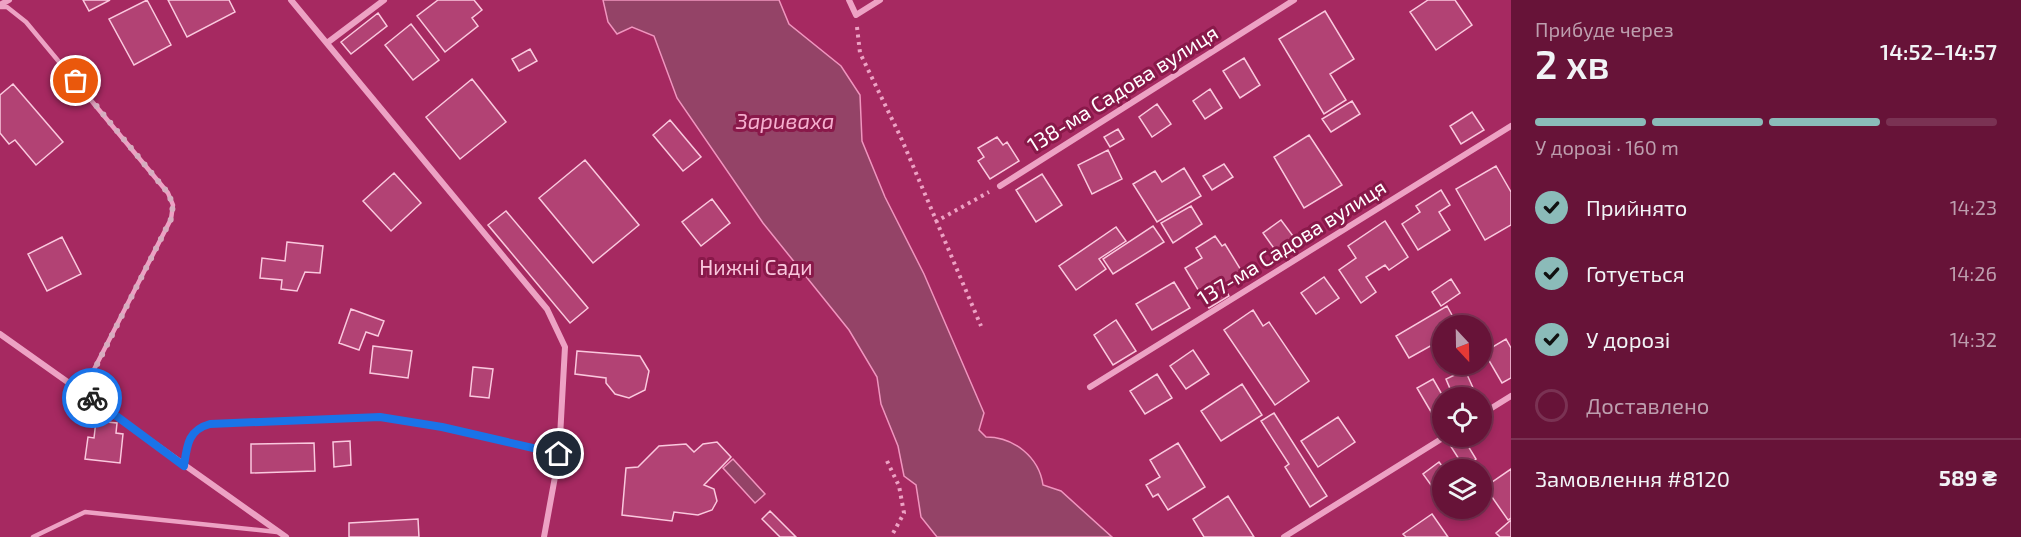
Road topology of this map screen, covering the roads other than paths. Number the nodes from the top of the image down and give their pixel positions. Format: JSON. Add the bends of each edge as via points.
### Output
{"nodes":[{"id":1,"x":9,"y":0,"type":"edge"},
{"id":2,"x":291,"y":0,"type":"edge"},
{"id":3,"x":384,"y":0,"type":"edge"},
{"id":4,"x":849,"y":0,"type":"edge"},
{"id":5,"x":880,"y":0,"type":"edge"},
{"id":6,"x":1294,"y":0,"type":"edge"},
{"id":7,"x":0,"y":6,"type":"edge"},
{"id":8,"x":327,"y":43,"type":"junction"},
{"id":9,"x":1511,"y":126,"type":"edge"},
{"id":10,"x":1000,"y":186,"type":"road end"},
{"id":11,"x":0,"y":334,"type":"edge"},
{"id":12,"x":1090,"y":387,"type":"dead end"},
{"id":13,"x":83,"y":392,"type":"junction"},
{"id":14,"x":1511,"y":396,"type":"edge"},
{"id":15,"x":1492,"y":408,"type":"edge"},
{"id":16,"x":1432,"y":445,"type":"edge"},
{"id":17,"x":559,"y":454,"type":"junction"},
{"id":18,"x":184,"y":466,"type":"junction"},
{"id":19,"x":277,"y":532,"type":"junction"},
{"id":20,"x":33,"y":537,"type":"edge"},
{"id":21,"x":286,"y":537,"type":"edge"},
{"id":22,"x":544,"y":537,"type":"edge"},
{"id":23,"x":1284,"y":537,"type":"edge"}],
"edges":[{"from":1,"to":7,"type":"street"},
{"from":2,"to":8,"type":"street"},
{"from":3,"to":8,"type":"street"},
{"from":4,"to":5,"type":"street","via":[[856,15]]},
{"from":6,"to":10,"type":"street","name":"138-ма Садова вулиця"},
{"from":7,"to":13,"type":"lane","via":[[26,22],[168,193],[173,205],[171,219]]},
{"from":8,"to":17,"type":"street","via":[[547,309],[566,347]]},
{"from":9,"to":12,"type":"street","name":"137-ма Садова вулиця"},
{"from":11,"to":13,"type":"street"},
{"from":13,"to":18,"type":"street"},
{"from":14,"to":15,"type":"street"},
{"from":16,"to":23,"type":"street"},
{"from":17,"to":18,"type":"lane","via":[[380,417],[198,427],[190,435]]},
{"from":17,"to":22,"type":"street"},
{"from":18,"to":19,"type":"street"},
{"from":19,"to":20,"type":"lane","via":[[85,512]]},
{"from":19,"to":21,"type":"street"}]}
